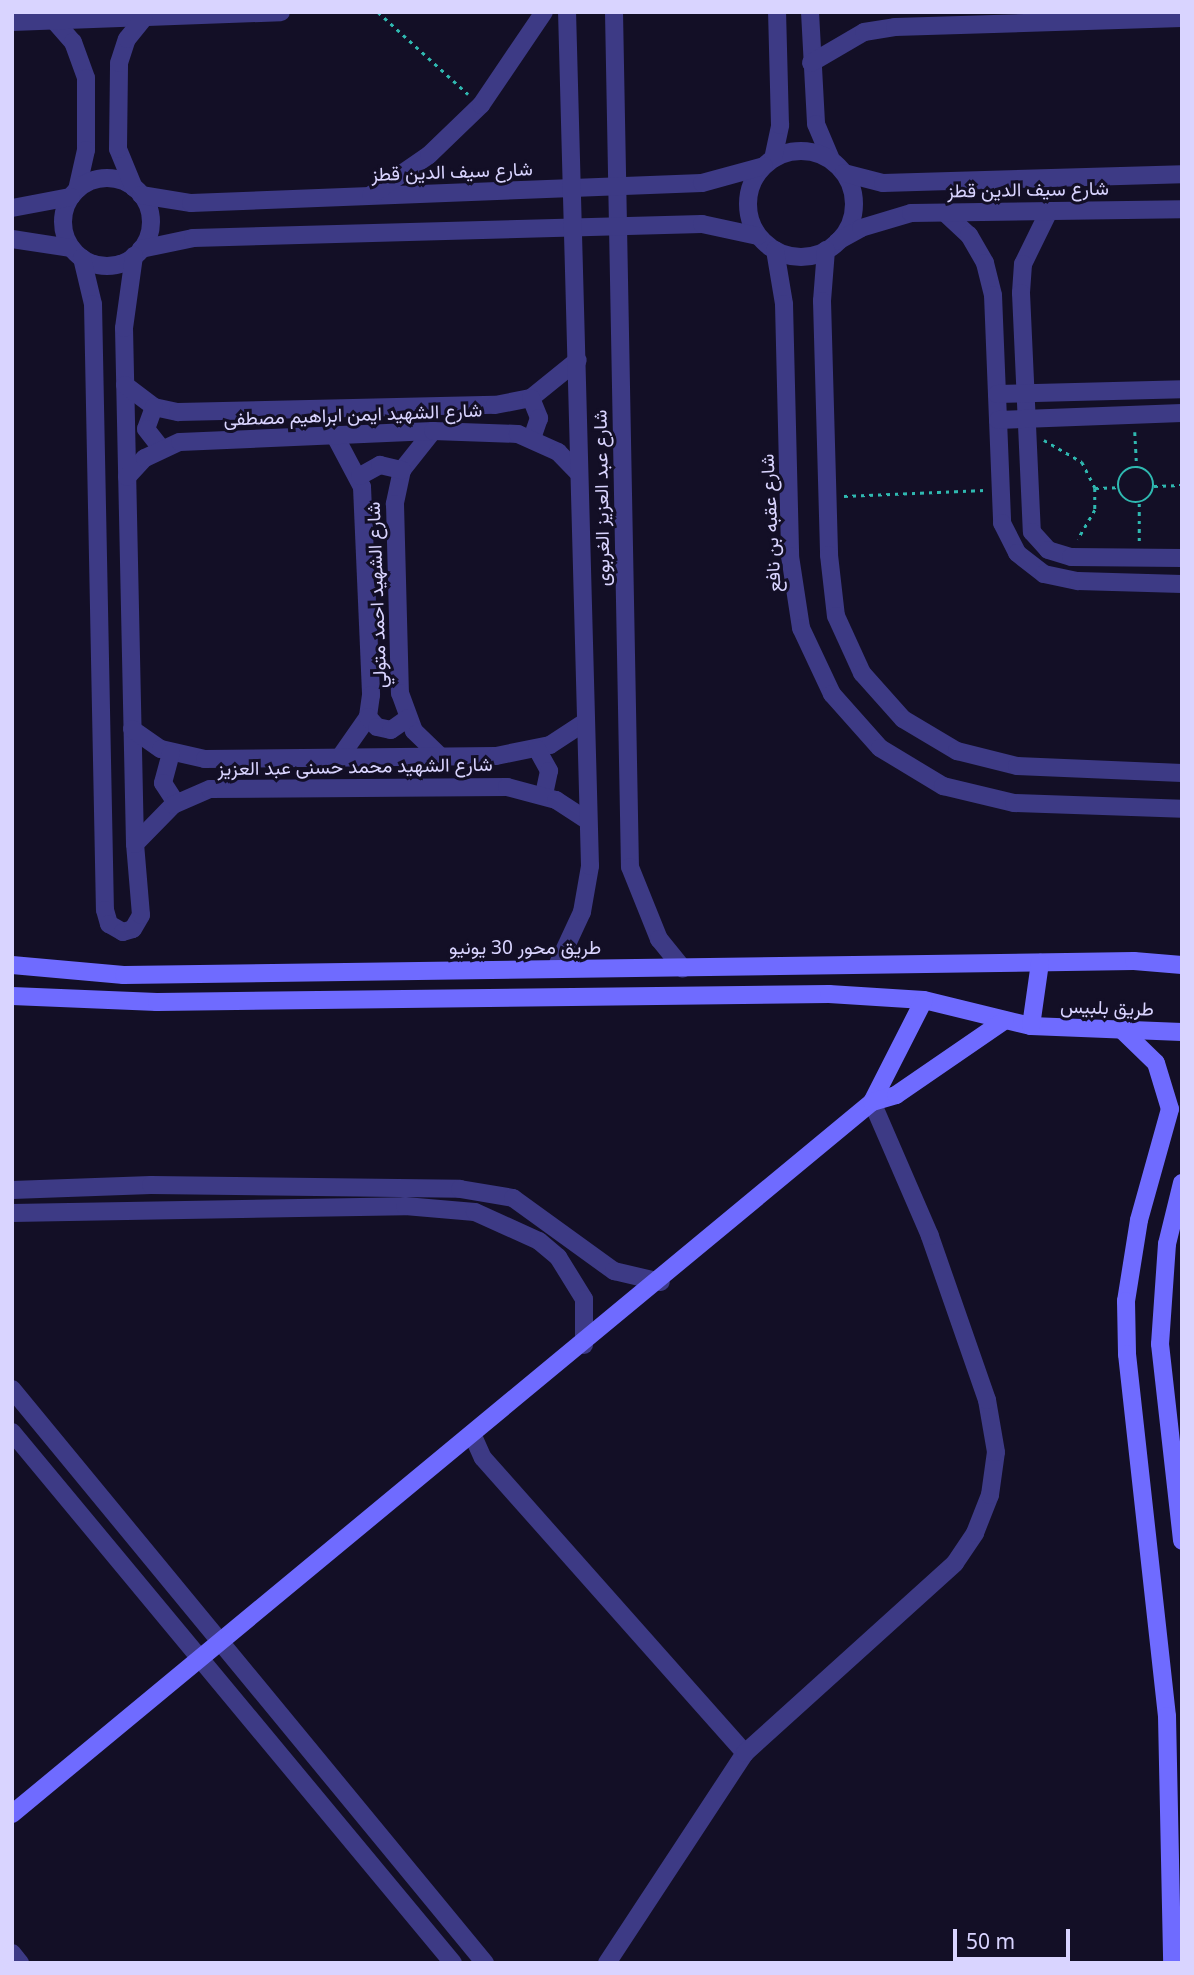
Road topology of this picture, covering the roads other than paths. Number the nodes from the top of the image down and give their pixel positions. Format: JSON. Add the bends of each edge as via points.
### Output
{"nodes":[{"id":1,"x":281,"y":12,"type":"edge"},
{"id":2,"x":544,"y":12,"type":"edge"},
{"id":3,"x":567,"y":12,"type":"edge"},
{"id":4,"x":614,"y":12,"type":"edge"},
{"id":5,"x":777,"y":12,"type":"edge"},
{"id":6,"x":810,"y":12,"type":"edge"},
{"id":7,"x":253,"y":14,"type":"edge"},
{"id":8,"x":51,"y":17,"type":"edge"},
{"id":9,"x":992,"y":18,"type":"edge"},
{"id":10,"x":1182,"y":18,"type":"edge"},
{"id":11,"x":144,"y":19,"type":"junction"},
{"id":12,"x":966,"y":19,"type":"edge"},
{"id":13,"x":12,"y":22,"type":"edge"},
{"id":14,"x":811,"y":63,"type":"junction"},
{"id":15,"x":768,"y":162,"type":"junction"},
{"id":16,"x":837,"y":166,"type":"junction"},
{"id":17,"x":1182,"y":174,"type":"edge"},
{"id":18,"x":617,"y":186,"type":"junction"},
{"id":19,"x":570,"y":188,"type":"junction"},
{"id":20,"x":138,"y":191,"type":"junction"},
{"id":21,"x":74,"y":194,"type":"junction"},
{"id":22,"x":369,"y":196,"type":"junction"},
{"id":23,"x":12,"y":208,"type":"edge"},
{"id":24,"x":1182,"y":209,"type":"edge"},
{"id":25,"x":1049,"y":211,"type":"junction"},
{"id":26,"x":945,"y":213,"type":"junction"},
{"id":27,"x":618,"y":226,"type":"junction"},
{"id":28,"x":572,"y":228,"type":"junction"},
{"id":29,"x":758,"y":236,"type":"junction"},
{"id":30,"x":12,"y":239,"type":"edge"},
{"id":31,"x":832,"y":246,"type":"junction"},
{"id":32,"x":775,"y":250,"type":"junction"},
{"id":33,"x":138,"y":252,"type":"junction"},
{"id":34,"x":76,"y":253,"type":"junction"},
{"id":35,"x":578,"y":360,"type":"junction"},
{"id":36,"x":125,"y":385,"type":"junction"},
{"id":37,"x":1182,"y":389,"type":"edge"},
{"id":38,"x":1024,"y":393,"type":"junction"},
{"id":39,"x":997,"y":394,"type":"junction"},
{"id":40,"x":531,"y":398,"type":"junction"},
{"id":41,"x":154,"y":407,"type":"junction"},
{"id":42,"x":1182,"y":413,"type":"edge"},
{"id":43,"x":998,"y":420,"type":"junction"},
{"id":44,"x":1026,"y":425,"type":"junction"},
{"id":45,"x":433,"y":431,"type":"junction"},
{"id":46,"x":335,"y":436,"type":"junction"},
{"id":47,"x":532,"y":438,"type":"junction"},
{"id":48,"x":161,"y":448,"type":"junction"},
{"id":49,"x":401,"y":470,"type":"junction"},
{"id":50,"x":578,"y":473,"type":"junction"},
{"id":51,"x":360,"y":476,"type":"junction"},
{"id":52,"x":127,"y":477,"type":"junction"},
{"id":53,"x":1182,"y":558,"type":"edge"},
{"id":54,"x":1182,"y":584,"type":"edge"},
{"id":55,"x":368,"y":717,"type":"junction"},
{"id":56,"x":408,"y":718,"type":"junction"},
{"id":57,"x":585,"y":722,"type":"junction"},
{"id":58,"x":132,"y":729,"type":"junction"},
{"id":59,"x":537,"y":750,"type":"junction"},
{"id":60,"x":171,"y":753,"type":"junction"},
{"id":61,"x":440,"y":756,"type":"junction"},
{"id":62,"x":340,"y":757,"type":"junction"},
{"id":63,"x":1182,"y":773,"type":"edge"},
{"id":64,"x":544,"y":795,"type":"junction"},
{"id":65,"x":176,"y":803,"type":"junction"},
{"id":66,"x":1182,"y":809,"type":"edge"},
{"id":67,"x":588,"y":821,"type":"junction"},
{"id":68,"x":135,"y":845,"type":"junction"},
{"id":69,"x":1040,"y":963,"type":"junction"},
{"id":70,"x":12,"y":965,"type":"edge"},
{"id":71,"x":1182,"y":965,"type":"edge"},
{"id":72,"x":556,"y":968,"type":"junction"},
{"id":73,"x":683,"y":969,"type":"junction"},
{"id":74,"x":12,"y":996,"type":"edge"},
{"id":75,"x":924,"y":1000,"type":"junction"},
{"id":76,"x":1005,"y":1020,"type":"junction"},
{"id":77,"x":1031,"y":1026,"type":"junction"},
{"id":78,"x":1122,"y":1030,"type":"junction"},
{"id":79,"x":1182,"y":1032,"type":"edge"},
{"id":80,"x":872,"y":1102,"type":"junction"},
{"id":81,"x":1182,"y":1183,"type":"edge"},
{"id":82,"x":19,"y":1190,"type":"edge"},
{"id":83,"x":19,"y":1213,"type":"edge"},
{"id":84,"x":661,"y":1282,"type":"junction"},
{"id":85,"x":584,"y":1345,"type":"junction"},
{"id":86,"x":12,"y":1389,"type":"edge"},
{"id":87,"x":13,"y":1435,"type":"edge"},
{"id":88,"x":473,"y":1436,"type":"junction"},
{"id":89,"x":1182,"y":1541,"type":"edge"},
{"id":90,"x":224,"y":1641,"type":"junction"},
{"id":91,"x":204,"y":1658,"type":"junction"},
{"id":92,"x":746,"y":1753,"type":"junction"},
{"id":93,"x":12,"y":1814,"type":"edge"},
{"id":94,"x":12,"y":1953,"type":"edge"},
{"id":95,"x":20,"y":1963,"type":"edge"},
{"id":96,"x":453,"y":1963,"type":"edge"},
{"id":97,"x":485,"y":1963,"type":"edge"},
{"id":98,"x":607,"y":1963,"type":"edge"},
{"id":99,"x":1172,"y":1963,"type":"edge"}],
"edges":[{"from":1,"to":7,"type":"street"},
{"from":2,"to":22,"type":"street","via":[[481,105],[429,155]]},
{"from":3,"to":19,"type":"street","name":"شارع عبد العزيز الغربوى"},
{"from":4,"to":18,"type":"street","name":"شارع عبد العزيز الغربوى"},
{"from":5,"to":15,"type":"street","via":[[780,125]]},
{"from":6,"to":14,"type":"street"},
{"from":7,"to":11,"type":"street"},
{"from":8,"to":11,"type":"street"},
{"from":8,"to":13,"type":"street"},
{"from":8,"to":21,"type":"street","via":[[73,42],[86,78],[86,150]]},
{"from":9,"to":10,"type":"street"},
{"from":9,"to":12,"type":"street"},
{"from":11,"to":20,"type":"street","via":[[127,39],[118,76],[118,149]]},
{"from":12,"to":14,"type":"street","via":[[864,32]]},
{"from":14,"to":16,"type":"street","via":[[816,124]]},
{"from":15,"to":16,"type":"street","via":[[802,152]]},
{"from":15,"to":18,"type":"street","name":"شارع سيف الدين قطز","via":[[702,183]]},
{"from":15,"to":29,"type":"street","via":[[752,185],[748,208]]},
{"from":16,"to":17,"type":"street","name":"شارع سيف الدين قطز","via":[[883,183]]},
{"from":16,"to":31,"type":"street","via":[[854,208]]},
{"from":18,"to":19,"type":"street","name":"شارع سيف الدين قطز"},
{"from":18,"to":27,"type":"street","name":"شارع عبد العزيز الغربوى"},
{"from":19,"to":22,"type":"street","name":"شارع سيف الدين قطز"},
{"from":19,"to":28,"type":"street","name":"شارع عبد العزيز الغربوى"},
{"from":20,"to":21,"type":"street","via":[[101,179]]},
{"from":20,"to":22,"type":"street","name":"شارع سيف الدين قطز","via":[[181,204]]},
{"from":20,"to":33,"type":"street","via":[[150,226]]},
{"from":21,"to":23,"type":"street"},
{"from":21,"to":34,"type":"street","via":[[63,223]]},
{"from":24,"to":25,"type":"street","name":"شارع سيف الدين قطز"},
{"from":25,"to":26,"type":"street","name":"شارع سيف الدين قطز"},
{"from":25,"to":38,"type":"street","via":[[1024,264]]},
{"from":26,"to":31,"type":"street","name":"شارع سيف الدين قطز","via":[[885,219]]},
{"from":26,"to":39,"type":"street","via":[[969,235],[985,263],[993,295]]},
{"from":27,"to":28,"type":"street"},
{"from":27,"to":29,"type":"street","via":[[714,225]]},
{"from":27,"to":73,"type":"street","name":"شارع عبد العزيز الغربوى","via":[[630,867],[659,939]]},
{"from":28,"to":33,"type":"street","via":[[193,238]]},
{"from":28,"to":35,"type":"street","name":"شارع عبد العزيز الغربوى"},
{"from":29,"to":32,"type":"street"},
{"from":30,"to":34,"type":"street"},
{"from":31,"to":32,"type":"street","via":[[792,256]]},
{"from":31,"to":63,"type":"street","via":[[822,301],[827,497],[836,616],[862,673],[903,719],[957,751],[1017,766]]},
{"from":32,"to":66,"type":"street","name":"شارع عقبه بن نافع","via":[[783,304],[790,556],[801,628],[832,694],[880,748],[943,786],[1014,803]]},
{"from":33,"to":34,"type":"street","via":[[108,266]]},
{"from":33,"to":36,"type":"street","via":[[125,304]]},
{"from":34,"to":68,"type":"street","via":[[93,304],[105,910],[117,931],[134,929],[140,920]]},
{"from":35,"to":40,"type":"street"},
{"from":35,"to":50,"type":"street","name":"شارع عبد العزيز الغربوى"},
{"from":36,"to":41,"type":"street","name":"شارع الشهيد ايمن ابراهيم مصطفى"},
{"from":36,"to":52,"type":"street"},
{"from":37,"to":38,"type":"street"},
{"from":38,"to":39,"type":"street"},
{"from":38,"to":44,"type":"street"},
{"from":39,"to":43,"type":"street"},
{"from":40,"to":41,"type":"street","name":"شارع الشهيد ايمن ابراهيم مصطفى","via":[[467,406],[178,412]]},
{"from":40,"to":47,"type":"street","via":[[539,418]]},
{"from":41,"to":48,"type":"street","via":[[146,429]]},
{"from":42,"to":44,"type":"street"},
{"from":43,"to":44,"type":"street"},
{"from":43,"to":54,"type":"street","via":[[1002,523],[1012,543],[1044,574],[1078,581]]},
{"from":44,"to":53,"type":"street","via":[[1032,532],[1048,550],[1063,555]]},
{"from":45,"to":46,"type":"street","name":"شارع الشهيد ايمن ابراهيم مصطفى"},
{"from":45,"to":47,"type":"street","name":"شارع الشهيد ايمن ابراهيم مصطفى","via":[[504,432]]},
{"from":45,"to":49,"type":"street","name":"شارع الشهيد احمد متولي"},
{"from":46,"to":48,"type":"street","name":"شارع الشهيد ايمن ابراهيم مصطفى","via":[[193,440]]},
{"from":46,"to":51,"type":"street","name":"شارع الشهيد احمد متولي"},
{"from":47,"to":50,"type":"street","name":"شارع الشهيد ايمن ابراهيم مصطفى"},
{"from":48,"to":52,"type":"street","name":"شارع الشهيد ايمن ابراهيم مصطفى"},
{"from":49,"to":51,"type":"street","via":[[380,466]]},
{"from":49,"to":56,"type":"street","name":"شارع الشهيد احمد متولي","via":[[395,504],[400,693]]},
{"from":50,"to":57,"type":"street","name":"شارع عبد العزيز الغربوى"},
{"from":51,"to":55,"type":"street","name":"شارع الشهيد احمد متولي","via":[[372,695]]},
{"from":52,"to":58,"type":"street"},
{"from":55,"to":56,"type":"street","via":[[377,727],[391,730]]},
{"from":55,"to":62,"type":"street","name":"شارع الشهيد احمد متولي"},
{"from":56,"to":61,"type":"street","name":"شارع الشهيد احمد متولي"},
{"from":57,"to":59,"type":"street","name":"شارع الشهيد محمد حسنى عبد العزيز"},
{"from":57,"to":67,"type":"street","name":"شارع عبد العزيز الغربوى"},
{"from":58,"to":60,"type":"street","name":"شارع الشهيد محمد حسنى عبد العزيز"},
{"from":58,"to":68,"type":"street"},
{"from":59,"to":61,"type":"street","name":"شارع الشهيد محمد حسنى عبد العزيز","via":[[510,756]]},
{"from":59,"to":64,"type":"street","via":[[549,771]]},
{"from":60,"to":62,"type":"street","name":"شارع الشهيد محمد حسنى عبد العزيز","via":[[205,759]]},
{"from":60,"to":65,"type":"street","via":[[162,775]]},
{"from":61,"to":62,"type":"street","name":"شارع الشهيد محمد حسنى عبد العزيز"},
{"from":64,"to":65,"type":"street","name":"شارع الشهيد محمد حسنى عبد العزيز","via":[[494,786],[210,789]]},
{"from":64,"to":67,"type":"street","name":"شارع الشهيد محمد حسنى عبد العزيز"},
{"from":65,"to":68,"type":"street","name":"شارع الشهيد محمد حسنى عبد العزيز"},
{"from":67,"to":72,"type":"street","name":"شارع عبد العزيز الغربوى","via":[[586,897]]},
{"from":69,"to":71,"type":"street"},
{"from":69,"to":73,"type":"street","name":"طريق محور 30 يونيو"},
{"from":69,"to":77,"type":"street"},
{"from":70,"to":72,"type":"street","name":"طريق محور 30 يونيو","via":[[124,975]]},
{"from":72,"to":73,"type":"street","name":"طريق محور 30 يونيو"},
{"from":74,"to":75,"type":"street","via":[[157,1002],[829,994]]},
{"from":75,"to":76,"type":"street"},
{"from":75,"to":80,"type":"street"},
{"from":76,"to":77,"type":"street"},
{"from":76,"to":80,"type":"street","via":[[895,1095]]},
{"from":77,"to":78,"type":"street","name":"طريق بلبيس"},
{"from":78,"to":79,"type":"street","name":"طريق بلبيس"},
{"from":78,"to":99,"type":"street","via":[[1156,1063],[1170,1109],[1139,1220],[1126,1301],[1127,1354],[1167,1716]]},
{"from":80,"to":84,"type":"street"},
{"from":80,"to":92,"type":"street","via":[[930,1236],[987,1400],[996,1452],[990,1495],[975,1533],[955,1563]]},
{"from":81,"to":89,"type":"street","via":[[1167,1244],[1160,1344]]},
{"from":82,"to":83,"type":"street"},
{"from":82,"to":84,"type":"street","via":[[151,1185],[495,1194],[538,1213],[614,1271]]},
{"from":83,"to":85,"type":"street","via":[[405,1206],[475,1212],[539,1241],[558,1257],[584,1299]]},
{"from":84,"to":85,"type":"street"},
{"from":85,"to":88,"type":"street"},
{"from":86,"to":90,"type":"street"},
{"from":87,"to":91,"type":"street"},
{"from":88,"to":90,"type":"street"},
{"from":88,"to":92,"type":"street","via":[[483,1458]]},
{"from":90,"to":91,"type":"street"},
{"from":90,"to":97,"type":"street"},
{"from":91,"to":93,"type":"street"},
{"from":91,"to":96,"type":"street"},
{"from":92,"to":98,"type":"street"},
{"from":94,"to":95,"type":"street"}]}
